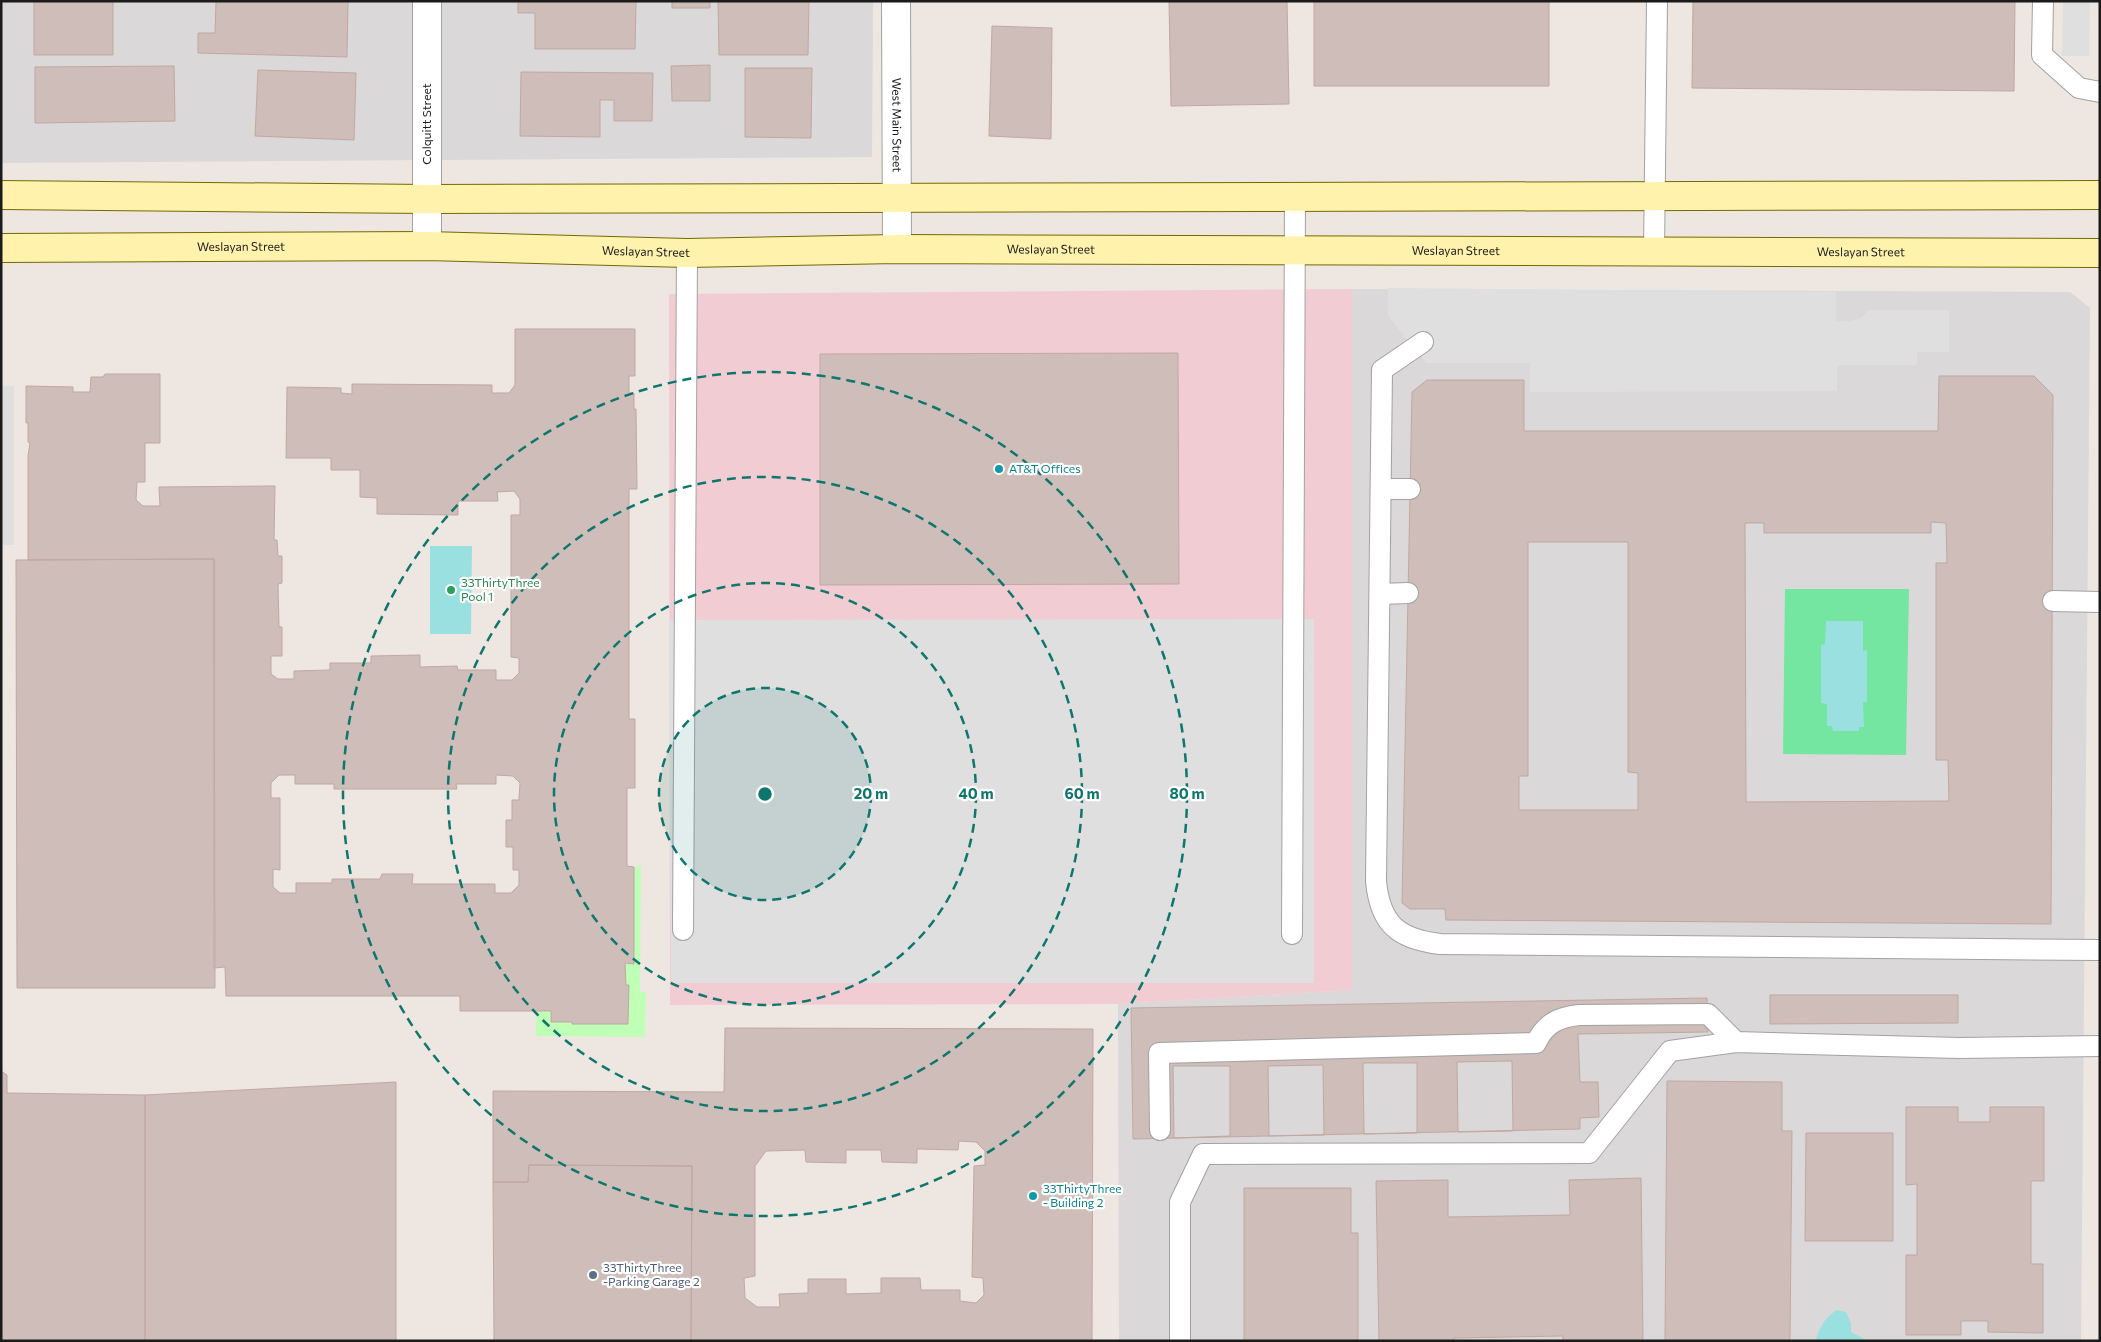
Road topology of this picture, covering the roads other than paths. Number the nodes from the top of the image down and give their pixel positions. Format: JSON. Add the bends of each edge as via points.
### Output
{"nodes":[{"id":1,"x":427,"y":1,"type":"edge"},
{"id":2,"x":896,"y":1,"type":"edge"},
{"id":3,"x":1657,"y":1,"type":"edge"},
{"id":4,"x":2042,"y":1,"type":"edge"},
{"id":5,"x":2100,"y":92,"type":"edge"},
{"id":6,"x":1,"y":195,"type":"edge"},
{"id":7,"x":2100,"y":195,"type":"edge"},
{"id":8,"x":1655,"y":196,"type":"junction"},
{"id":9,"x":896,"y":198,"type":"junction"},
{"id":10,"x":1295,"y":198,"type":"junction"},
{"id":11,"x":427,"y":199,"type":"junction"},
{"id":12,"x":426,"y":246,"type":"junction"},
{"id":13,"x":1,"y":248,"type":"edge"},
{"id":14,"x":897,"y":249,"type":"junction"},
{"id":15,"x":1295,"y":250,"type":"junction"},
{"id":16,"x":1654,"y":251,"type":"junction"},
{"id":17,"x":687,"y":253,"type":"junction"},
{"id":18,"x":2100,"y":253,"type":"edge"},
{"id":19,"x":1423,"y":342,"type":"dead end"},
{"id":20,"x":1381,"y":489,"type":"junction"},
{"id":21,"x":1410,"y":489,"type":"dead end"},
{"id":22,"x":1408,"y":593,"type":"dead end"},
{"id":23,"x":1380,"y":594,"type":"junction"},
{"id":24,"x":2052,"y":601,"type":"dead end"},
{"id":25,"x":2100,"y":602,"type":"edge"},
{"id":26,"x":683,"y":930,"type":"dead end"},
{"id":27,"x":1292,"y":934,"type":"dead end"},
{"id":28,"x":2100,"y":950,"type":"edge"},
{"id":29,"x":1736,"y":1042,"type":"junction"},
{"id":30,"x":2100,"y":1046,"type":"edge"},
{"id":31,"x":1160,"y":1130,"type":"dead end"},
{"id":32,"x":1180,"y":1341,"type":"edge"}],
"edges":[{"from":1,"to":11,"type":"street","name":"Colquitt Street"},
{"from":2,"to":9,"type":"street","name":"West Main Street"},
{"from":3,"to":8,"type":"lane"},
{"from":4,"to":5,"type":"lane","via":[[2042,55],[2079,88]]},
{"from":6,"to":11,"type":"main road"},
{"from":7,"to":8,"type":"main road"},
{"from":8,"to":10,"type":"main road"},
{"from":8,"to":16,"type":"lane"},
{"from":9,"to":10,"type":"main road"},
{"from":9,"to":11,"type":"main road"},
{"from":9,"to":14,"type":"street","name":"West Main Street"},
{"from":10,"to":15,"type":"lane"},
{"from":11,"to":12,"type":"street","name":"Colquitt Street"},
{"from":12,"to":13,"type":"main road","name":"Weslayan Street"},
{"from":12,"to":17,"type":"main road","name":"Weslayan Street"},
{"from":14,"to":15,"type":"main road","name":"Weslayan Street"},
{"from":14,"to":17,"type":"main road","name":"Weslayan Street"},
{"from":15,"to":16,"type":"main road","name":"Weslayan Street"},
{"from":15,"to":27,"type":"lane"},
{"from":16,"to":18,"type":"main road","name":"Weslayan Street"},
{"from":17,"to":26,"type":"lane"},
{"from":19,"to":20,"type":"lane","via":[[1382,370]]},
{"from":20,"to":21,"type":"lane"},
{"from":20,"to":23,"type":"lane"},
{"from":22,"to":23,"type":"lane"},
{"from":23,"to":28,"type":"lane","via":[[1376,881],[1384,914],[1395,929],[1406,936],[1419,942],[1440,944]]},
{"from":24,"to":25,"type":"lane"},
{"from":29,"to":30,"type":"lane","via":[[1959,1048]]},
{"from":29,"to":31,"type":"lane","via":[[1708,1014],[1579,1015],[1551,1022],[1536,1043],[1160,1053]]},
{"from":29,"to":32,"type":"lane","via":[[1670,1051],[1589,1153],[1203,1154],[1180,1202]]}]}
